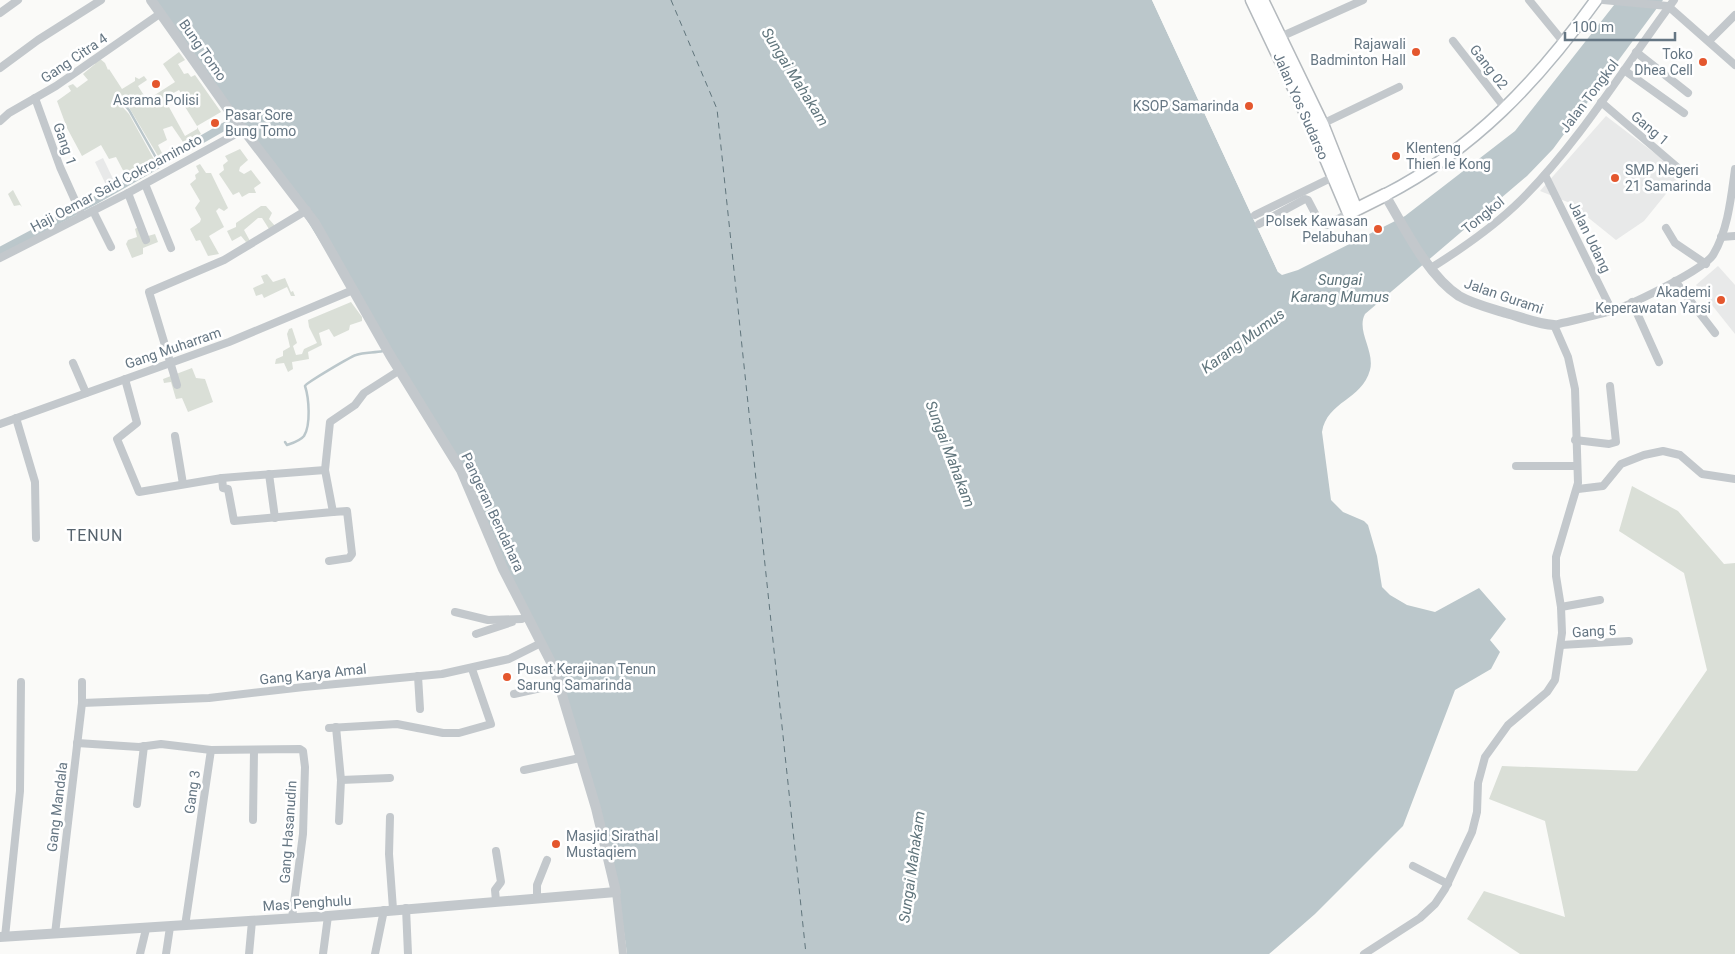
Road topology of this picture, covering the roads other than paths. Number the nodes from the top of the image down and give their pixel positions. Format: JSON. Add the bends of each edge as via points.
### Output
{"nodes":[{"id":1,"x":18,"y":0,"type":"edge"},
{"id":2,"x":101,"y":0,"type":"edge"},
{"id":3,"x":151,"y":0,"type":"edge"},
{"id":4,"x":1363,"y":0,"type":"edge"},
{"id":5,"x":1529,"y":0,"type":"edge"},
{"id":6,"x":1596,"y":0,"type":"edge"},
{"id":7,"x":1606,"y":1,"type":"edge"},
{"id":8,"x":1260,"y":2,"type":"edge"},
{"id":9,"x":1669,"y":4,"type":"edge"},
{"id":10,"x":0,"y":13,"type":"edge"},
{"id":11,"x":160,"y":13,"type":"junction"},
{"id":12,"x":1735,"y":15,"type":"edge"},
{"id":13,"x":1276,"y":38,"type":"junction"},
{"id":14,"x":1453,"y":41,"type":"dead end"},
{"id":15,"x":1709,"y":41,"type":"junction"},
{"id":16,"x":1564,"y":44,"type":"junction"},
{"id":17,"x":1636,"y":52,"type":"junction"},
{"id":18,"x":1735,"y":65,"type":"edge"},
{"id":19,"x":0,"y":68,"type":"edge"},
{"id":20,"x":1624,"y":70,"type":"junction"},
{"id":21,"x":1399,"y":87,"type":"dead end"},
{"id":22,"x":1688,"y":93,"type":"dead end"},
{"id":23,"x":35,"y":98,"type":"junction"},
{"id":24,"x":1601,"y":102,"type":"junction"},
{"id":25,"x":1505,"y":108,"type":"junction"},
{"id":26,"x":1684,"y":113,"type":"dead end"},
{"id":27,"x":0,"y":121,"type":"edge"},
{"id":28,"x":1322,"y":124,"type":"junction"},
{"id":29,"x":242,"y":128,"type":"junction"},
{"id":30,"x":1735,"y":170,"type":"edge"},
{"id":31,"x":1684,"y":173,"type":"dead end"},
{"id":32,"x":1544,"y":175,"type":"junction"},
{"id":33,"x":1333,"y":177,"type":"junction"},
{"id":34,"x":145,"y":184,"type":"junction"},
{"id":35,"x":128,"y":193,"type":"junction"},
{"id":36,"x":1385,"y":195,"type":"junction"},
{"id":37,"x":307,"y":210,"type":"junction"},
{"id":38,"x":93,"y":211,"type":"junction"},
{"id":39,"x":1353,"y":212,"type":"junction"},
{"id":40,"x":81,"y":213,"type":"junction"},
{"id":41,"x":1255,"y":215,"type":"dead end"},
{"id":42,"x":1258,"y":224,"type":"dead end"},
{"id":43,"x":1666,"y":228,"type":"dead end"},
{"id":44,"x":1735,"y":236,"type":"edge"},
{"id":45,"x":1721,"y":237,"type":"junction"},
{"id":46,"x":146,"y":240,"type":"dead end"},
{"id":47,"x":111,"y":247,"type":"dead end"},
{"id":48,"x":171,"y":248,"type":"dead end"},
{"id":49,"x":0,"y":258,"type":"edge"},
{"id":50,"x":1706,"y":264,"type":"junction"},
{"id":51,"x":1429,"y":265,"type":"junction"},
{"id":52,"x":1675,"y":281,"type":"junction"},
{"id":53,"x":353,"y":290,"type":"junction"},
{"id":54,"x":1632,"y":302,"type":"junction"},
{"id":55,"x":1612,"y":311,"type":"junction"},
{"id":56,"x":1554,"y":325,"type":"junction"},
{"id":57,"x":1715,"y":333,"type":"dead end"},
{"id":58,"x":1659,"y":362,"type":"dead end"},
{"id":59,"x":73,"y":363,"type":"dead end"},
{"id":60,"x":172,"y":364,"type":"junction"},
{"id":61,"x":400,"y":370,"type":"junction"},
{"id":62,"x":125,"y":379,"type":"junction"},
{"id":63,"x":177,"y":385,"type":"dead end"},
{"id":64,"x":1610,"y":386,"type":"dead end"},
{"id":65,"x":86,"y":393,"type":"junction"},
{"id":66,"x":16,"y":418,"type":"junction"},
{"id":67,"x":0,"y":424,"type":"edge"},
{"id":68,"x":175,"y":436,"type":"dead end"},
{"id":69,"x":1576,"y":440,"type":"junction"},
{"id":70,"x":1516,"y":466,"type":"dead end"},
{"id":71,"x":1576,"y":466,"type":"junction"},
{"id":72,"x":325,"y":470,"type":"junction"},
{"id":73,"x":269,"y":474,"type":"junction"},
{"id":74,"x":222,"y":478,"type":"junction"},
{"id":75,"x":1735,"y":479,"type":"edge"},
{"id":76,"x":183,"y":484,"type":"junction"},
{"id":77,"x":1578,"y":489,"type":"junction"},
{"id":78,"x":332,"y":512,"type":"junction"},
{"id":79,"x":275,"y":518,"type":"junction"},
{"id":80,"x":36,"y":538,"type":"dead end"},
{"id":81,"x":329,"y":561,"type":"dead end"},
{"id":82,"x":1600,"y":600,"type":"dead end"},
{"id":83,"x":1561,"y":607,"type":"junction"},
{"id":84,"x":455,"y":612,"type":"dead end"},
{"id":85,"x":525,"y":618,"type":"junction"},
{"id":86,"x":476,"y":634,"type":"dead end"},
{"id":87,"x":1629,"y":641,"type":"dead end"},
{"id":88,"x":541,"y":643,"type":"junction"},
{"id":89,"x":1561,"y":645,"type":"junction"},
{"id":90,"x":472,"y":669,"type":"junction"},
{"id":91,"x":418,"y":676,"type":"junction"},
{"id":92,"x":21,"y":682,"type":"dead end"},
{"id":93,"x":82,"y":682,"type":"dead end"},
{"id":94,"x":559,"y":684,"type":"junction"},
{"id":95,"x":514,"y":694,"type":"dead end"},
{"id":96,"x":82,"y":703,"type":"junction"},
{"id":97,"x":420,"y":709,"type":"dead end"},
{"id":98,"x":77,"y":744,"type":"junction"},
{"id":99,"x":144,"y":746,"type":"junction"},
{"id":100,"x":211,"y":750,"type":"junction"},
{"id":101,"x":254,"y":751,"type":"junction"},
{"id":102,"x":580,"y":758,"type":"junction"},
{"id":103,"x":524,"y":770,"type":"dead end"},
{"id":104,"x":390,"y":778,"type":"dead end"},
{"id":105,"x":341,"y":780,"type":"junction"},
{"id":106,"x":137,"y":804,"type":"dead end"},
{"id":107,"x":390,"y":817,"type":"dead end"},
{"id":108,"x":253,"y":820,"type":"dead end"},
{"id":109,"x":339,"y":821,"type":"dead end"},
{"id":110,"x":496,"y":851,"type":"dead end"},
{"id":111,"x":547,"y":860,"type":"dead end"},
{"id":112,"x":1413,"y":866,"type":"dead end"},
{"id":113,"x":1448,"y":884,"type":"junction"},
{"id":114,"x":616,"y":892,"type":"junction"},
{"id":115,"x":537,"y":894,"type":"junction"},
{"id":116,"x":495,"y":897,"type":"junction"},
{"id":117,"x":406,"y":908,"type":"junction"},
{"id":118,"x":389,"y":910,"type":"junction"},
{"id":119,"x":328,"y":916,"type":"junction"},
{"id":120,"x":292,"y":918,"type":"junction"},
{"id":121,"x":252,"y":921,"type":"junction"},
{"id":122,"x":185,"y":926,"type":"junction"},
{"id":123,"x":170,"y":927,"type":"junction"},
{"id":124,"x":146,"y":928,"type":"junction"},
{"id":125,"x":55,"y":934,"type":"junction"},
{"id":126,"x":2,"y":937,"type":"edge"},
{"id":127,"x":140,"y":954,"type":"edge"},
{"id":128,"x":166,"y":954,"type":"edge"},
{"id":129,"x":249,"y":954,"type":"edge"},
{"id":130,"x":323,"y":954,"type":"edge"},
{"id":131,"x":374,"y":954,"type":"edge"},
{"id":132,"x":408,"y":954,"type":"edge"},
{"id":133,"x":623,"y":954,"type":"edge"},
{"id":134,"x":1364,"y":954,"type":"edge"}],
"edges":[{"from":1,"to":10,"type":"street"},
{"from":2,"to":19,"type":"street"},
{"from":3,"to":11,"type":"street","name":"Bung Tomo"},
{"from":4,"to":13,"type":"street"},
{"from":5,"to":16,"type":"street"},
{"from":6,"to":16,"type":"main road"},
{"from":7,"to":9,"type":"street"},
{"from":8,"to":13,"type":"highway","name":"Jalan Yos Sudarso"},
{"from":9,"to":15,"type":"street"},
{"from":9,"to":17,"type":"street","name":"Jalan Tongkol"},
{"from":11,"to":23,"type":"street","name":"Gang Citra 4"},
{"from":11,"to":29,"type":"street","name":"Bung Tomo"},
{"from":12,"to":15,"type":"street"},
{"from":13,"to":28,"type":"highway","name":"Jalan Yos Sudarso"},
{"from":13,"to":33,"type":"highway","name":"Jalan Yos Sudarso"},
{"from":14,"to":25,"type":"street","name":"Gang 02"},
{"from":15,"to":18,"type":"street"},
{"from":16,"to":25,"type":"main road","via":[[1542,72]]},
{"from":17,"to":20,"type":"street","name":"Jalan Tongkol"},
{"from":17,"to":22,"type":"street"},
{"from":20,"to":24,"type":"street","name":"Jalan Tongkol"},
{"from":20,"to":26,"type":"street"},
{"from":21,"to":28,"type":"street"},
{"from":23,"to":27,"type":"street","name":"Gang Citra 4"},
{"from":23,"to":40,"type":"street","name":"Gang 1"},
{"from":24,"to":31,"type":"street","name":"Gang 1"},
{"from":24,"to":32,"type":"street","name":"Jalan Tongkol"},
{"from":25,"to":36,"type":"main road","via":[[1444,161]]},
{"from":28,"to":39,"type":"highway","name":"Jalan Yos Sudarso"},
{"from":29,"to":34,"type":"street","name":"Haji Oemar Said Cokroaminoto"},
{"from":29,"to":37,"type":"street","name":"Pangeran Bendahara"},
{"from":30,"to":45,"type":"street"},
{"from":32,"to":51,"type":"street","name":"Tongkol","via":[[1502,217]]},
{"from":32,"to":55,"type":"street","name":"Jalan Udang"},
{"from":33,"to":39,"type":"highway","name":"Jalan Yos Sudarso"},
{"from":33,"to":41,"type":"street"},
{"from":34,"to":35,"type":"street","name":"Haji Oemar Said Cokroaminoto"},
{"from":34,"to":48,"type":"street"},
{"from":35,"to":38,"type":"street","name":"Haji Oemar Said Cokroaminoto"},
{"from":35,"to":46,"type":"street"},
{"from":36,"to":39,"type":"highway"},
{"from":36,"to":51,"type":"street","name":"Jalan Gurami"},
{"from":37,"to":53,"type":"street","name":"Pangeran Bendahara"},
{"from":37,"to":60,"type":"street","via":[[224,260],[150,291]]},
{"from":38,"to":40,"type":"street","name":"Haji Oemar Said Cokroaminoto"},
{"from":38,"to":47,"type":"street"},
{"from":39,"to":42,"type":"street","via":[[1327,225],[1319,221],[1305,199]]},
{"from":40,"to":49,"type":"street","name":"Haji Oemar Said Cokroaminoto"},
{"from":43,"to":50,"type":"street","via":[[1675,243]]},
{"from":44,"to":45,"type":"street"},
{"from":45,"to":50,"type":"street"},
{"from":50,"to":52,"type":"street","name":"Jalan Gurami"},
{"from":51,"to":56,"type":"street","name":"Jalan Gurami","via":[[1447,287],[1466,300]]},
{"from":52,"to":54,"type":"street","name":"Jalan Gurami"},
{"from":52,"to":57,"type":"street"},
{"from":53,"to":60,"type":"street","name":"Gang Muharram"},
{"from":53,"to":61,"type":"street","name":"Pangeran Bendahara"},
{"from":54,"to":55,"type":"street","name":"Jalan Gurami"},
{"from":54,"to":58,"type":"street"},
{"from":55,"to":56,"type":"street","name":"Jalan Gurami"},
{"from":56,"to":69,"type":"street","via":[[1568,357],[1575,389]]},
{"from":59,"to":65,"type":"street"},
{"from":60,"to":62,"type":"street","name":"Gang Muharram"},
{"from":60,"to":63,"type":"street"},
{"from":61,"to":72,"type":"street","via":[[364,392],[355,405],[331,420]]},
{"from":61,"to":85,"type":"street","name":"Pangeran Bendahara","via":[[461,470]]},
{"from":62,"to":65,"type":"street","name":"Gang Muharram"},
{"from":62,"to":76,"type":"street","via":[[137,423],[117,439],[139,492]]},
{"from":64,"to":69,"type":"street","via":[[1616,442]]},
{"from":65,"to":66,"type":"street","name":"Gang Muharram"},
{"from":66,"to":67,"type":"street","name":"Gang Muharram"},
{"from":66,"to":80,"type":"street","via":[[35,482]]},
{"from":68,"to":76,"type":"street"},
{"from":69,"to":71,"type":"street"},
{"from":70,"to":71,"type":"street"},
{"from":71,"to":77,"type":"street"},
{"from":72,"to":73,"type":"street"},
{"from":72,"to":78,"type":"street"},
{"from":73,"to":74,"type":"street"},
{"from":73,"to":79,"type":"street"},
{"from":74,"to":76,"type":"street"},
{"from":74,"to":79,"type":"street","via":[[223,488],[228,489],[232,521]]},
{"from":75,"to":77,"type":"street","via":[[1706,476],[1680,456],[1663,451],[1621,464],[1604,486]]},
{"from":77,"to":83,"type":"street","via":[[1556,557]]},
{"from":78,"to":79,"type":"street"},
{"from":78,"to":81,"type":"street","via":[[347,511],[352,554],[349,558]]},
{"from":82,"to":83,"type":"street"},
{"from":83,"to":89,"type":"street"},
{"from":84,"to":85,"type":"street","via":[[488,620]]},
{"from":85,"to":86,"type":"street"},
{"from":85,"to":88,"type":"street","name":"Pangeran Bendahara"},
{"from":87,"to":89,"type":"street","name":"Gang 5"},
{"from":88,"to":90,"type":"street","name":"Gang Karya Amal","via":[[509,659]]},
{"from":88,"to":94,"type":"street","name":"Pangeran Bendahara"},
{"from":89,"to":113,"type":"street","via":[[1556,676],[1550,689],[1508,726],[1485,757],[1472,832]]},
{"from":90,"to":91,"type":"street","name":"Gang Karya Amal"},
{"from":90,"to":105,"type":"street","via":[[491,724],[459,733],[398,724],[332,728]]},
{"from":91,"to":96,"type":"street","name":"Gang Karya Amal","via":[[209,698]]},
{"from":91,"to":97,"type":"street"},
{"from":92,"to":126,"type":"street","via":[[20,791]]},
{"from":93,"to":96,"type":"street","name":"Gang Mandala"},
{"from":94,"to":95,"type":"street"},
{"from":94,"to":102,"type":"street","name":"Pangeran Bendahara"},
{"from":96,"to":98,"type":"street","name":"Gang Mandala"},
{"from":98,"to":99,"type":"street"},
{"from":98,"to":125,"type":"street","name":"Gang Mandala"},
{"from":99,"to":100,"type":"street","via":[[161,744]]},
{"from":99,"to":106,"type":"street"},
{"from":100,"to":101,"type":"street"},
{"from":100,"to":122,"type":"street","name":"Gang 3"},
{"from":101,"to":108,"type":"street"},
{"from":101,"to":120,"type":"street","name":"Gang Hasanudin","via":[[300,749],[304,754],[303,834]]},
{"from":102,"to":103,"type":"street"},
{"from":102,"to":114,"type":"street","name":"Pangeran Bendahara"},
{"from":104,"to":105,"type":"street"},
{"from":105,"to":109,"type":"street"},
{"from":107,"to":118,"type":"street"},
{"from":110,"to":116,"type":"street","via":[[501,882]]},
{"from":111,"to":115,"type":"street","via":[[538,879]]},
{"from":112,"to":113,"type":"street"},
{"from":113,"to":134,"type":"street","via":[[1420,918]]},
{"from":114,"to":115,"type":"street","name":"Mas Penghulu"},
{"from":114,"to":133,"type":"street"},
{"from":115,"to":116,"type":"street","name":"Mas Penghulu"},
{"from":116,"to":117,"type":"street","name":"Mas Penghulu"},
{"from":117,"to":118,"type":"street","name":"Mas Penghulu"},
{"from":117,"to":132,"type":"street"},
{"from":118,"to":119,"type":"street","name":"Mas Penghulu"},
{"from":118,"to":131,"type":"street"},
{"from":119,"to":120,"type":"street","name":"Mas Penghulu"},
{"from":119,"to":130,"type":"street"},
{"from":120,"to":121,"type":"street","name":"Mas Penghulu"},
{"from":121,"to":122,"type":"street","name":"Mas Penghulu"},
{"from":121,"to":129,"type":"street"},
{"from":122,"to":123,"type":"street","name":"Mas Penghulu"},
{"from":123,"to":124,"type":"street","name":"Mas Penghulu"},
{"from":123,"to":128,"type":"street"},
{"from":124,"to":125,"type":"street","name":"Mas Penghulu"},
{"from":124,"to":127,"type":"street"},
{"from":125,"to":126,"type":"street","name":"Mas Penghulu"}]}
